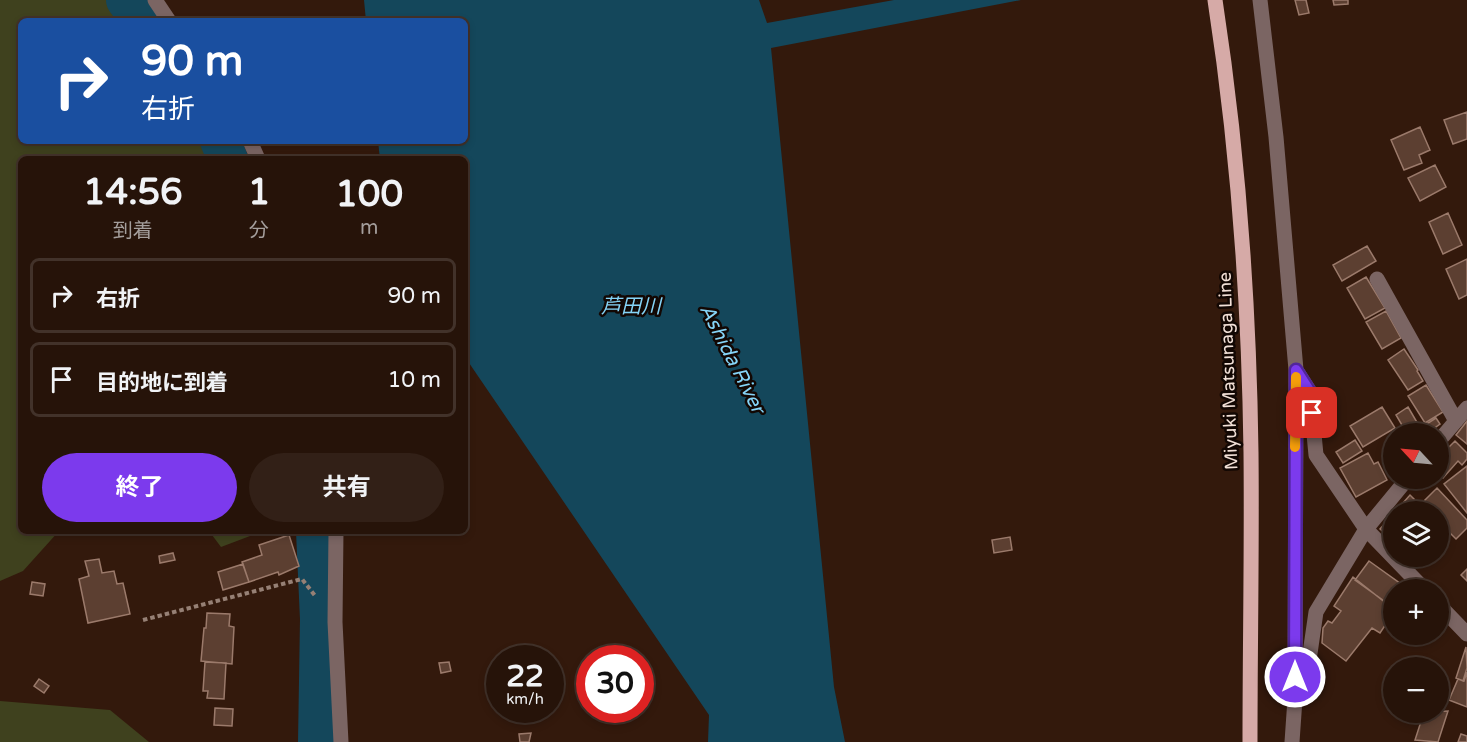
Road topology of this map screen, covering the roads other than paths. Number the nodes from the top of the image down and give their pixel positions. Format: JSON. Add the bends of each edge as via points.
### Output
{"nodes":[{"id":1,"x":155,"y":0,"type":"edge"},
{"id":2,"x":1215,"y":0,"type":"edge"},
{"id":3,"x":1260,"y":0,"type":"edge"},
{"id":4,"x":168,"y":18,"type":"edge"},
{"id":5,"x":1377,"y":279,"type":"dead end"},
{"id":6,"x":1296,"y":370,"type":"junction"},
{"id":7,"x":1467,"y":408,"type":"edge"},
{"id":8,"x":1456,"y":421,"type":"junction"},
{"id":9,"x":1449,"y":429,"type":"edge"},
{"id":10,"x":1399,"y":489,"type":"edge"},
{"id":11,"x":1366,"y":529,"type":"junction"},
{"id":12,"x":336,"y":534,"type":"edge"},
{"id":13,"x":1414,"y":579,"type":"edge"},
{"id":14,"x":1449,"y":615,"type":"edge"},
{"id":15,"x":1467,"y":634,"type":"edge"},
{"id":16,"x":1294,"y":699,"type":"junction"},
{"id":17,"x":340,"y":742,"type":"edge"},
{"id":18,"x":1250,"y":742,"type":"edge"},
{"id":19,"x":1292,"y":742,"type":"edge"}],
"edges":[{"from":1,"to":4,"type":"street"},
{"from":2,"to":18,"type":"main road","name":"Miyuki Matsunaga Line","via":[[1244,257],[1251,451]]},
{"from":3,"to":6,"type":"street"},
{"from":5,"to":8,"type":"street"},
{"from":6,"to":11,"type":"street","via":[[1310,392],[1316,455]]},
{"from":6,"to":16,"type":"street"},
{"from":7,"to":8,"type":"street"},
{"from":8,"to":9,"type":"street"},
{"from":10,"to":11,"type":"street"},
{"from":11,"to":13,"type":"street"},
{"from":11,"to":16,"type":"street","via":[[1316,612],[1306,681]]},
{"from":12,"to":17,"type":"street"},
{"from":14,"to":15,"type":"street"},
{"from":16,"to":19,"type":"street"}]}
